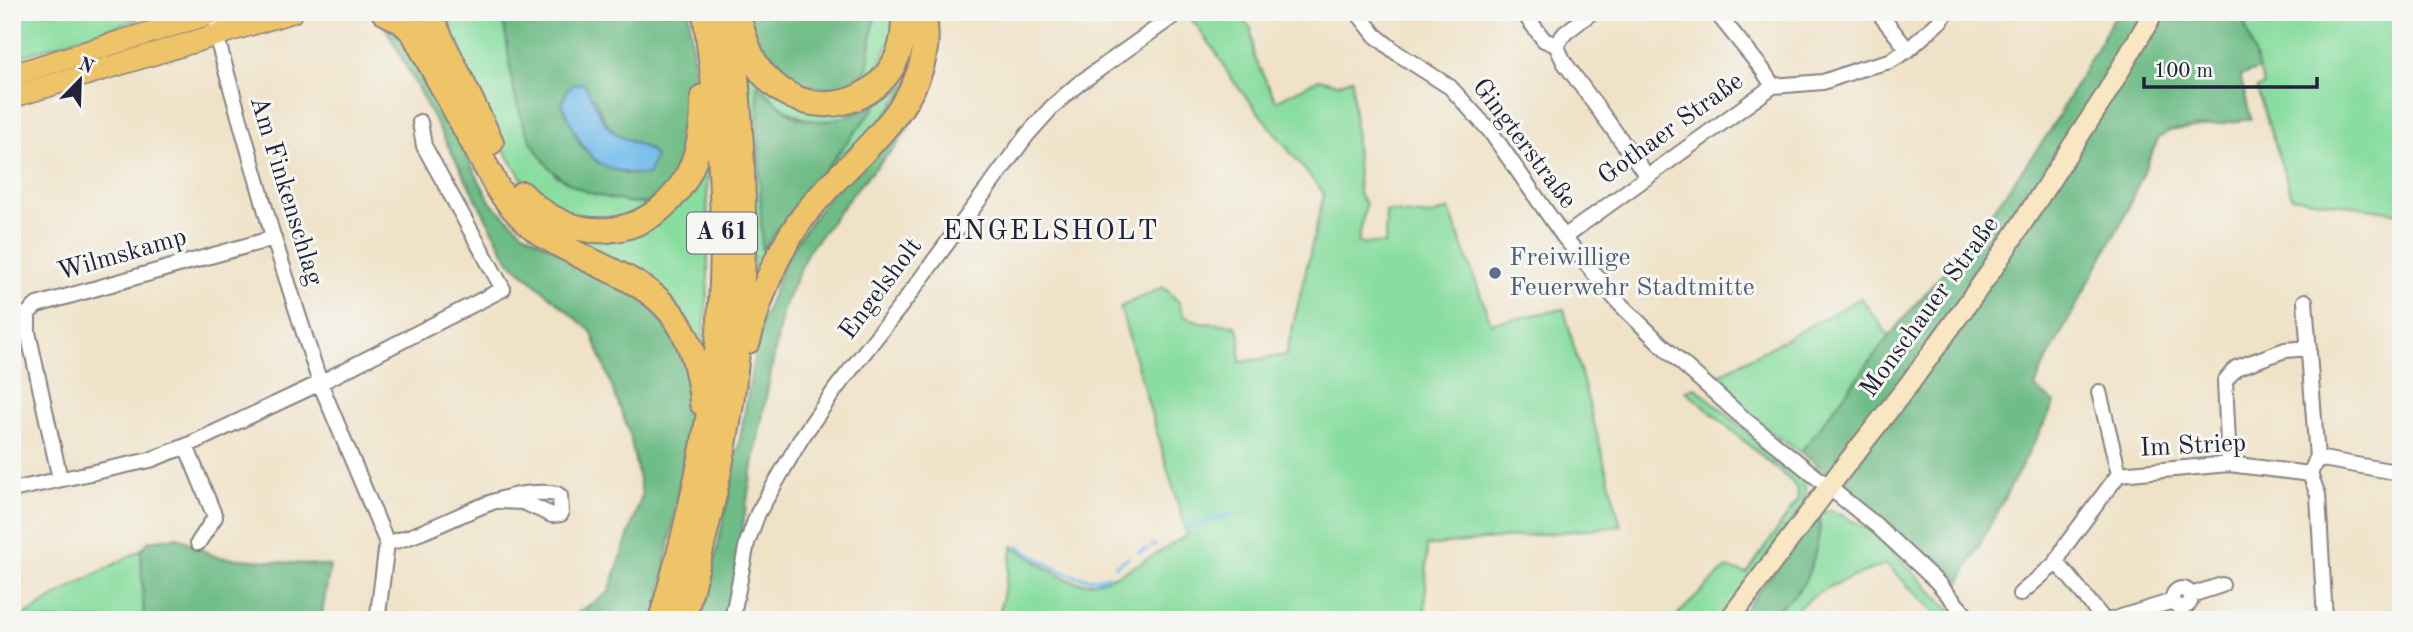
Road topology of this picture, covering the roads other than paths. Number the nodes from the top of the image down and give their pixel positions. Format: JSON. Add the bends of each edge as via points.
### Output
{"nodes":[{"id":1,"x":216,"y":12,"type":"edge"},
{"id":2,"x":223,"y":12,"type":"edge"},
{"id":3,"x":292,"y":12,"type":"edge"},
{"id":4,"x":384,"y":12,"type":"edge"},
{"id":5,"x":408,"y":12,"type":"edge"},
{"id":6,"x":704,"y":12,"type":"edge"},
{"id":7,"x":729,"y":12,"type":"edge"},
{"id":8,"x":737,"y":12,"type":"edge"},
{"id":9,"x":903,"y":12,"type":"edge"},
{"id":10,"x":923,"y":12,"type":"edge"},
{"id":11,"x":1179,"y":12,"type":"edge"},
{"id":12,"x":1357,"y":12,"type":"edge"},
{"id":13,"x":1523,"y":12,"type":"edge"},
{"id":14,"x":1592,"y":12,"type":"edge"},
{"id":15,"x":1716,"y":12,"type":"edge"},
{"id":16,"x":1878,"y":12,"type":"edge"},
{"id":17,"x":1946,"y":12,"type":"edge"},
{"id":18,"x":2154,"y":12,"type":"edge"},
{"id":19,"x":434,"y":20,"type":"edge"},
{"id":20,"x":216,"y":35,"type":"junction"},
{"id":21,"x":1556,"y":45,"type":"junction"},
{"id":22,"x":1908,"y":50,"type":"junction"},
{"id":23,"x":429,"y":61,"type":"junction"},
{"id":24,"x":12,"y":75,"type":"edge"},
{"id":25,"x":1773,"y":86,"type":"junction"},
{"id":26,"x":12,"y":97,"type":"edge"},
{"id":27,"x":420,"y":122,"type":"dead end"},
{"id":28,"x":1647,"y":177,"type":"junction"},
{"id":29,"x":1564,"y":237,"type":"junction"},
{"id":30,"x":274,"y":238,"type":"junction"},
{"id":31,"x":2305,"y":301,"type":"dead end"},
{"id":32,"x":2309,"y":348,"type":"junction"},
{"id":33,"x":320,"y":383,"type":"junction"},
{"id":34,"x":2099,"y":392,"type":"dead end"},
{"id":35,"x":728,"y":419,"type":"junction"},
{"id":36,"x":186,"y":446,"type":"junction"},
{"id":37,"x":703,"y":454,"type":"junction"},
{"id":38,"x":2317,"y":458,"type":"junction"},
{"id":39,"x":2229,"y":464,"type":"junction"},
{"id":40,"x":2401,"y":472,"type":"edge"},
{"id":41,"x":2119,"y":474,"type":"junction"},
{"id":42,"x":2310,"y":474,"type":"junction"},
{"id":43,"x":61,"y":479,"type":"junction"},
{"id":44,"x":1830,"y":486,"type":"junction"},
{"id":45,"x":12,"y":489,"type":"edge"},
{"id":46,"x":500,"y":501,"type":"dead end"},
{"id":47,"x":198,"y":543,"type":"dead end"},
{"id":48,"x":387,"y":543,"type":"junction"},
{"id":49,"x":2056,"y":563,"type":"junction"},
{"id":50,"x":2222,"y":585,"type":"dead end"},
{"id":51,"x":2020,"y":594,"type":"dead end"},
{"id":52,"x":380,"y":620,"type":"edge"},
{"id":53,"x":661,"y":620,"type":"edge"},
{"id":54,"x":683,"y":620,"type":"edge"},
{"id":55,"x":732,"y":620,"type":"edge"},
{"id":56,"x":1729,"y":620,"type":"edge"},
{"id":57,"x":1970,"y":620,"type":"edge"},
{"id":58,"x":2104,"y":620,"type":"edge"},
{"id":59,"x":2111,"y":620,"type":"edge"},
{"id":60,"x":2325,"y":620,"type":"edge"}],
"edges":[{"from":1,"to":24,"type":"main road"},
{"from":2,"to":20,"type":"street"},
{"from":3,"to":20,"type":"main road"},
{"from":4,"to":23,"type":"highway","via":[[413,32]]},
{"from":5,"to":23,"type":"highway"},
{"from":6,"to":19,"type":"highway","via":[[704,105],[691,165],[677,190],[655,213],[610,231],[563,224],[542,213],[520,191],[499,159]]},
{"from":6,"to":37,"type":"highway","number":"A 61","via":[[722,183],[723,252],[716,359]]},
{"from":7,"to":35,"type":"highway","number":"A 61","via":[[742,163],[743,237],[741,304]]},
{"from":8,"to":9,"type":"highway","via":[[747,48],[774,85],[796,98],[834,104],[867,94],[885,77],[902,39]]},
{"from":10,"to":35,"type":"highway","via":[[920,68],[903,104],[811,205],[776,259],[752,324]]},
{"from":11,"to":55,"type":"street","name":"Engelsholt","via":[[1077,85],[1035,125],[837,387],[758,513],[747,543]]},
{"from":12,"to":29,"type":"street","name":"Gingterstraße","via":[[1375,35],[1450,87],[1473,112]]},
{"from":13,"to":21,"type":"street","via":[[1544,40]]},
{"from":14,"to":21,"type":"street"},
{"from":15,"to":25,"type":"street","name":"Gothaer Straße"},
{"from":16,"to":22,"type":"street"},
{"from":17,"to":22,"type":"street","name":"Gothaer Straße"},
{"from":18,"to":44,"type":"main road","name":"Monschauer Straße","via":[[1991,271]]},
{"from":20,"to":26,"type":"main road"},
{"from":20,"to":30,"type":"street","name":"Am Finkenschlag"},
{"from":21,"to":28,"type":"street"},
{"from":22,"to":25,"type":"street","name":"Gothaer Straße","via":[[1890,61],[1823,82]]},
{"from":23,"to":37,"type":"highway","via":[[509,205],[542,234],[642,287],[680,324],[694,357],[702,397]]},
{"from":25,"to":28,"type":"street","name":"Gothaer Straße"},
{"from":27,"to":33,"type":"street","via":[[424,146],[503,289]]},
{"from":28,"to":29,"type":"street","name":"Gothaer Straße"},
{"from":29,"to":44,"type":"street","name":"Gingterstraße","via":[[1619,303],[1664,347],[1744,419]]},
{"from":30,"to":33,"type":"street","name":"Am Finkenschlag"},
{"from":30,"to":43,"type":"street","name":"Wilmskamp","via":[[37,304],[28,313],[28,332]]},
{"from":31,"to":32,"type":"street"},
{"from":32,"to":38,"type":"street"},
{"from":32,"to":39,"type":"street","via":[[2285,350],[2236,368],[2225,381]]},
{"from":33,"to":36,"type":"street"},
{"from":33,"to":48,"type":"street","name":"Am Finkenschlag"},
{"from":34,"to":41,"type":"street","name":"Im Striep"},
{"from":35,"to":54,"type":"highway","number":"A 61"},
{"from":36,"to":43,"type":"street","via":[[150,460]]},
{"from":36,"to":47,"type":"street","via":[[215,517]]},
{"from":37,"to":53,"type":"highway","number":"A 61"},
{"from":38,"to":40,"type":"street"},
{"from":38,"to":42,"type":"street"},
{"from":39,"to":41,"type":"street","name":"Im Striep"},
{"from":39,"to":42,"type":"street","name":"Im Striep"},
{"from":41,"to":49,"type":"street","name":"Im Striep"},
{"from":42,"to":60,"type":"street","via":[[2318,495]]},
{"from":43,"to":45,"type":"street"},
{"from":44,"to":56,"type":"main road","name":"Monschauer Straße"},
{"from":44,"to":57,"type":"street","name":"Gingterstraße","via":[[1937,583]]},
{"from":46,"to":48,"type":"street"},
{"from":48,"to":52,"type":"street","name":"Am Finkenschlag"},
{"from":49,"to":51,"type":"street","name":"Im Striep"},
{"from":49,"to":58,"type":"street"},
{"from":50,"to":59,"type":"street","via":[[2191,595],[2187,606],[2179,607],[2174,601]]}]}
